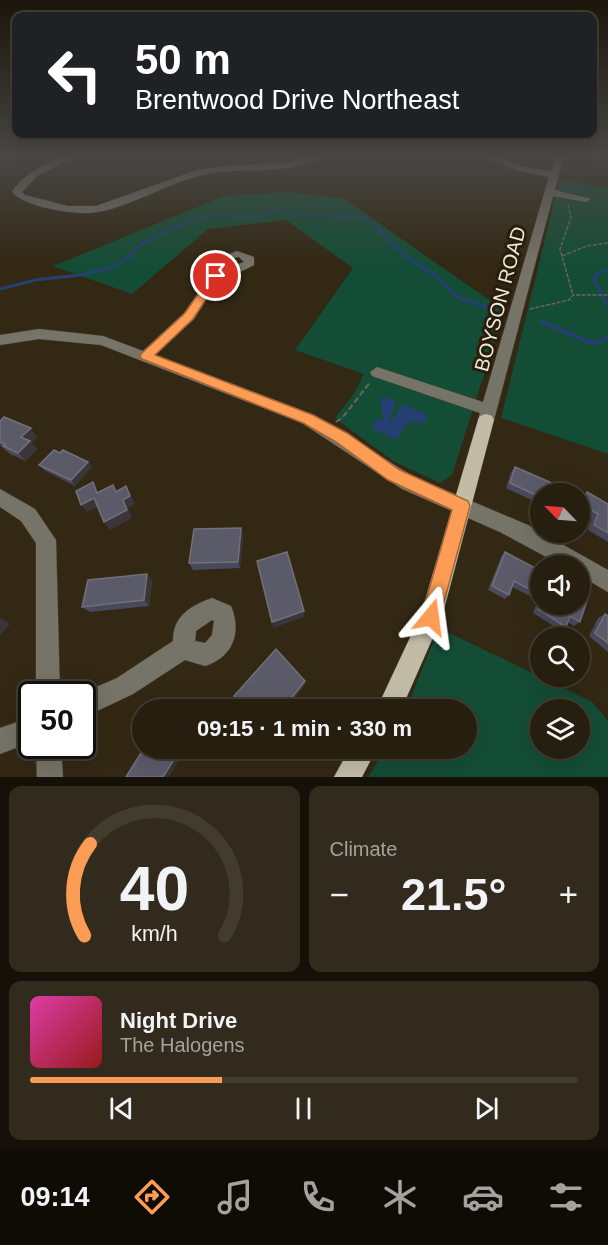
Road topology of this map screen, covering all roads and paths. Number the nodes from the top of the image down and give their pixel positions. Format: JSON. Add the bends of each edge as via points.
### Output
{"nodes":[{"id":1,"x":17,"y":191,"type":"edge"},
{"id":2,"x":146,"y":191,"type":"edge"},
{"id":3,"x":554,"y":192,"type":"junction"},
{"id":4,"x":586,"y":199,"type":"dead end"},
{"id":5,"x":608,"y":243,"type":"edge"},
{"id":6,"x":561,"y":257,"type":"junction"},
{"id":7,"x":226,"y":268,"type":"dead end"},
{"id":8,"x":573,"y":295,"type":"junction"},
{"id":9,"x":608,"y":295,"type":"edge"},
{"id":10,"x":529,"y":310,"type":"dead end"},
{"id":11,"x":0,"y":339,"type":"edge"},
{"id":12,"x":146,"y":356,"type":"junction"},
{"id":13,"x":377,"y":372,"type":"joint"},
{"id":14,"x":488,"y":415,"type":"junction"},
{"id":15,"x":326,"y":428,"type":"junction"},
{"id":16,"x":0,"y":497,"type":"edge"},
{"id":17,"x":462,"y":506,"type":"junction"},
{"id":18,"x":608,"y":582,"type":"edge"},
{"id":19,"x":184,"y":647,"type":"dead end"},
{"id":20,"x":48,"y":681,"type":"edge"},
{"id":21,"x":96,"y":699,"type":"edge"},
{"id":22,"x":393,"y":699,"type":"edge"},
{"id":23,"x":18,"y":734,"type":"edge"},
{"id":24,"x":0,"y":741,"type":"edge"},
{"id":25,"x":49,"y":759,"type":"edge"},
{"id":26,"x":358,"y":759,"type":"edge"},
{"id":27,"x":50,"y":777,"type":"edge"},
{"id":28,"x":347,"y":777,"type":"edge"}],
"edges":[{"from":1,"to":2,"type":"street","via":[[22,197],[82,211]]},
{"from":3,"to":4,"type":"street"},
{"from":3,"to":6,"type":"path","via":[[572,212],[560,246]]},
{"from":3,"to":14,"type":"street","name":"BOYSON ROAD"},
{"from":5,"to":6,"type":"path","via":[[587,246]]},
{"from":6,"to":8,"type":"path"},
{"from":7,"to":12,"type":"street","via":[[216,276],[189,316]]},
{"from":8,"to":9,"type":"path"},
{"from":8,"to":10,"type":"path","via":[[569,300]]},
{"from":11,"to":12,"type":"street","via":[[39,334],[70,336],[103,341]]},
{"from":12,"to":15,"type":"street"},
{"from":13,"to":14,"type":"street"},
{"from":13,"to":15,"type":"path","via":[[343,417]]},
{"from":14,"to":17,"type":"main road"},
{"from":15,"to":17,"type":"street","via":[[409,484]]},
{"from":16,"to":20,"type":"street","via":[[28,515],[46,540]]},
{"from":17,"to":18,"type":"street","via":[[520,531]]},
{"from":17,"to":22,"type":"main road","via":[[431,617]]},
{"from":19,"to":21,"type":"street","via":[[125,686]]},
{"from":23,"to":24,"type":"street"},
{"from":25,"to":27,"type":"street"},
{"from":26,"to":28,"type":"main road"}]}
